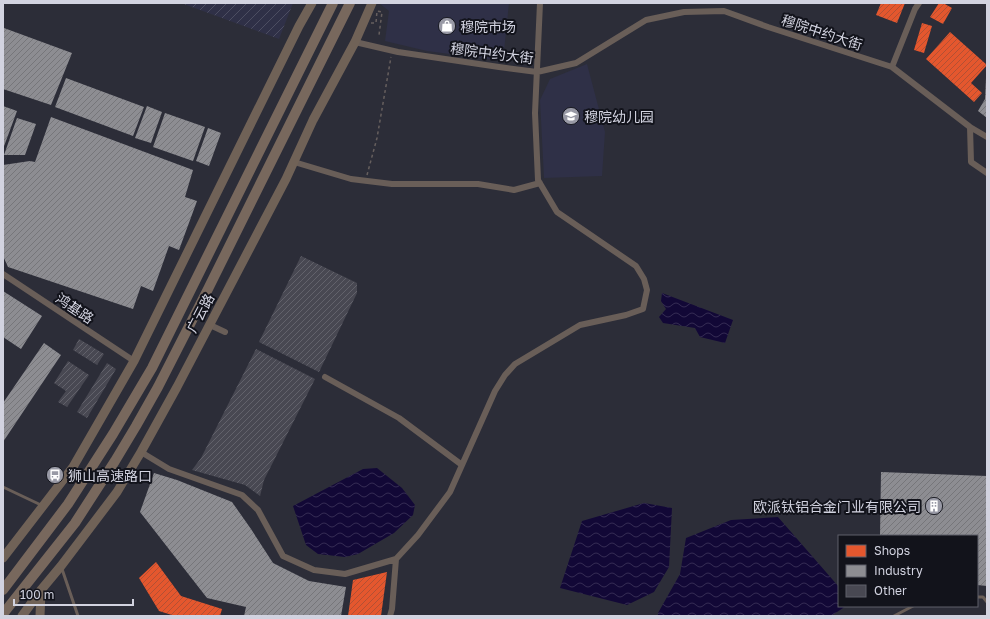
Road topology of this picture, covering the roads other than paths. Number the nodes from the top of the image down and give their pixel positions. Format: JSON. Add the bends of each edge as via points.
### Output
{"nodes":[{"id":1,"x":312,"y":3,"type":"edge"},
{"id":2,"x":326,"y":3,"type":"edge"},
{"id":3,"x":333,"y":3,"type":"edge"},
{"id":4,"x":350,"y":3,"type":"edge"},
{"id":5,"x":357,"y":3,"type":"edge"},
{"id":6,"x":372,"y":3,"type":"edge"},
{"id":7,"x":540,"y":3,"type":"edge"},
{"id":8,"x":919,"y":3,"type":"edge"},
{"id":9,"x":326,"y":17,"type":"junction"},
{"id":10,"x":336,"y":30,"type":"junction"},
{"id":11,"x":355,"y":42,"type":"junction"},
{"id":12,"x":892,"y":67,"type":"junction"},
{"id":13,"x":537,"y":72,"type":"junction"},
{"id":14,"x":970,"y":127,"type":"junction"},
{"id":15,"x":987,"y":137,"type":"edge"},
{"id":16,"x":294,"y":162,"type":"junction"},
{"id":17,"x":987,"y":174,"type":"edge"},
{"id":18,"x":540,"y":183,"type":"junction"},
{"id":19,"x":3,"y":274,"type":"edge"},
{"id":20,"x":210,"y":325,"type":"junction"},
{"id":21,"x":225,"y":332,"type":"dead end"},
{"id":22,"x":134,"y":361,"type":"junction"},
{"id":23,"x":325,"y":377,"type":"dead end"},
{"id":24,"x":141,"y":452,"type":"junction"},
{"id":25,"x":462,"y":465,"type":"junction"},
{"id":26,"x":3,"y":487,"type":"edge"},
{"id":27,"x":43,"y":506,"type":"junction"},
{"id":28,"x":16,"y":542,"type":"junction"},
{"id":29,"x":3,"y":550,"type":"edge"},
{"id":30,"x":3,"y":558,"type":"edge"},
{"id":31,"x":396,"y":559,"type":"junction"},
{"id":32,"x":61,"y":566,"type":"junction"},
{"id":33,"x":3,"y":590,"type":"edge"},
{"id":34,"x":41,"y":590,"type":"junction"},
{"id":35,"x":978,"y":597,"type":"edge"},
{"id":36,"x":987,"y":602,"type":"edge"},
{"id":37,"x":912,"y":607,"type":"edge"},
{"id":38,"x":3,"y":614,"type":"edge"},
{"id":39,"x":22,"y":616,"type":"edge"},
{"id":40,"x":40,"y":616,"type":"edge"},
{"id":41,"x":78,"y":616,"type":"edge"},
{"id":42,"x":390,"y":616,"type":"edge"},
{"id":43,"x":894,"y":616,"type":"edge"}],
"edges":[{"from":1,"to":22,"type":"main road"},
{"from":2,"to":9,"type":"main road"},
{"from":3,"to":9,"type":"main road","name":"广云路"},
{"from":4,"to":10,"type":"main road","name":"广云路"},
{"from":5,"to":10,"type":"main road"},
{"from":6,"to":11,"type":"main road","name":"广云路"},
{"from":7,"to":13,"type":"street"},
{"from":8,"to":12,"type":"street"},
{"from":9,"to":33,"type":"main road","name":"广云路","via":[[152,368],[68,504]]},
{"from":10,"to":38,"type":"main road","name":"广云路","via":[[158,387],[115,462],[75,523]]},
{"from":11,"to":13,"type":"street","name":"穆院中约大街","via":[[392,51]]},
{"from":11,"to":16,"type":"main road","name":"广云路","via":[[313,120]]},
{"from":12,"to":13,"type":"street","name":"穆院中约大街","via":[[768,28],[724,10],[684,12],[646,20],[576,63]]},
{"from":12,"to":14,"type":"street"},
{"from":13,"to":18,"type":"street","via":[[535,113]]},
{"from":14,"to":15,"type":"street"},
{"from":14,"to":17,"type":"street","via":[[971,162]]},
{"from":16,"to":18,"type":"street","via":[[351,179],[392,184],[478,184],[514,190]]},
{"from":16,"to":20,"type":"main road","name":"广云路"},
{"from":18,"to":25,"type":"street","via":[[557,212],[636,266],[647,290],[643,308],[626,315],[580,324],[515,364],[495,391]]},
{"from":19,"to":22,"type":"street","name":"鸿基路"},
{"from":20,"to":21,"type":"street"},
{"from":20,"to":24,"type":"main road","name":"广云路"},
{"from":22,"to":27,"type":"main road","via":[[73,467]]},
{"from":23,"to":25,"type":"street","via":[[399,418]]},
{"from":24,"to":31,"type":"street","via":[[170,469],[242,495],[258,510],[283,556],[314,570],[345,574]]},
{"from":24,"to":32,"type":"main road","name":"广云路","via":[[117,492]]},
{"from":25,"to":31,"type":"street","via":[[450,492],[418,535]]},
{"from":26,"to":27,"type":"lane"},
{"from":27,"to":28,"type":"main road"},
{"from":28,"to":29,"type":"main road"},
{"from":28,"to":30,"type":"main road"},
{"from":31,"to":42,"type":"street"},
{"from":32,"to":34,"type":"main road","name":"广云路"},
{"from":32,"to":41,"type":"lane"},
{"from":34,"to":39,"type":"main road","name":"广云路"},
{"from":34,"to":40,"type":"main road"},
{"from":35,"to":36,"type":"lane","via":[[983,597]]},
{"from":37,"to":43,"type":"lane"}]}
